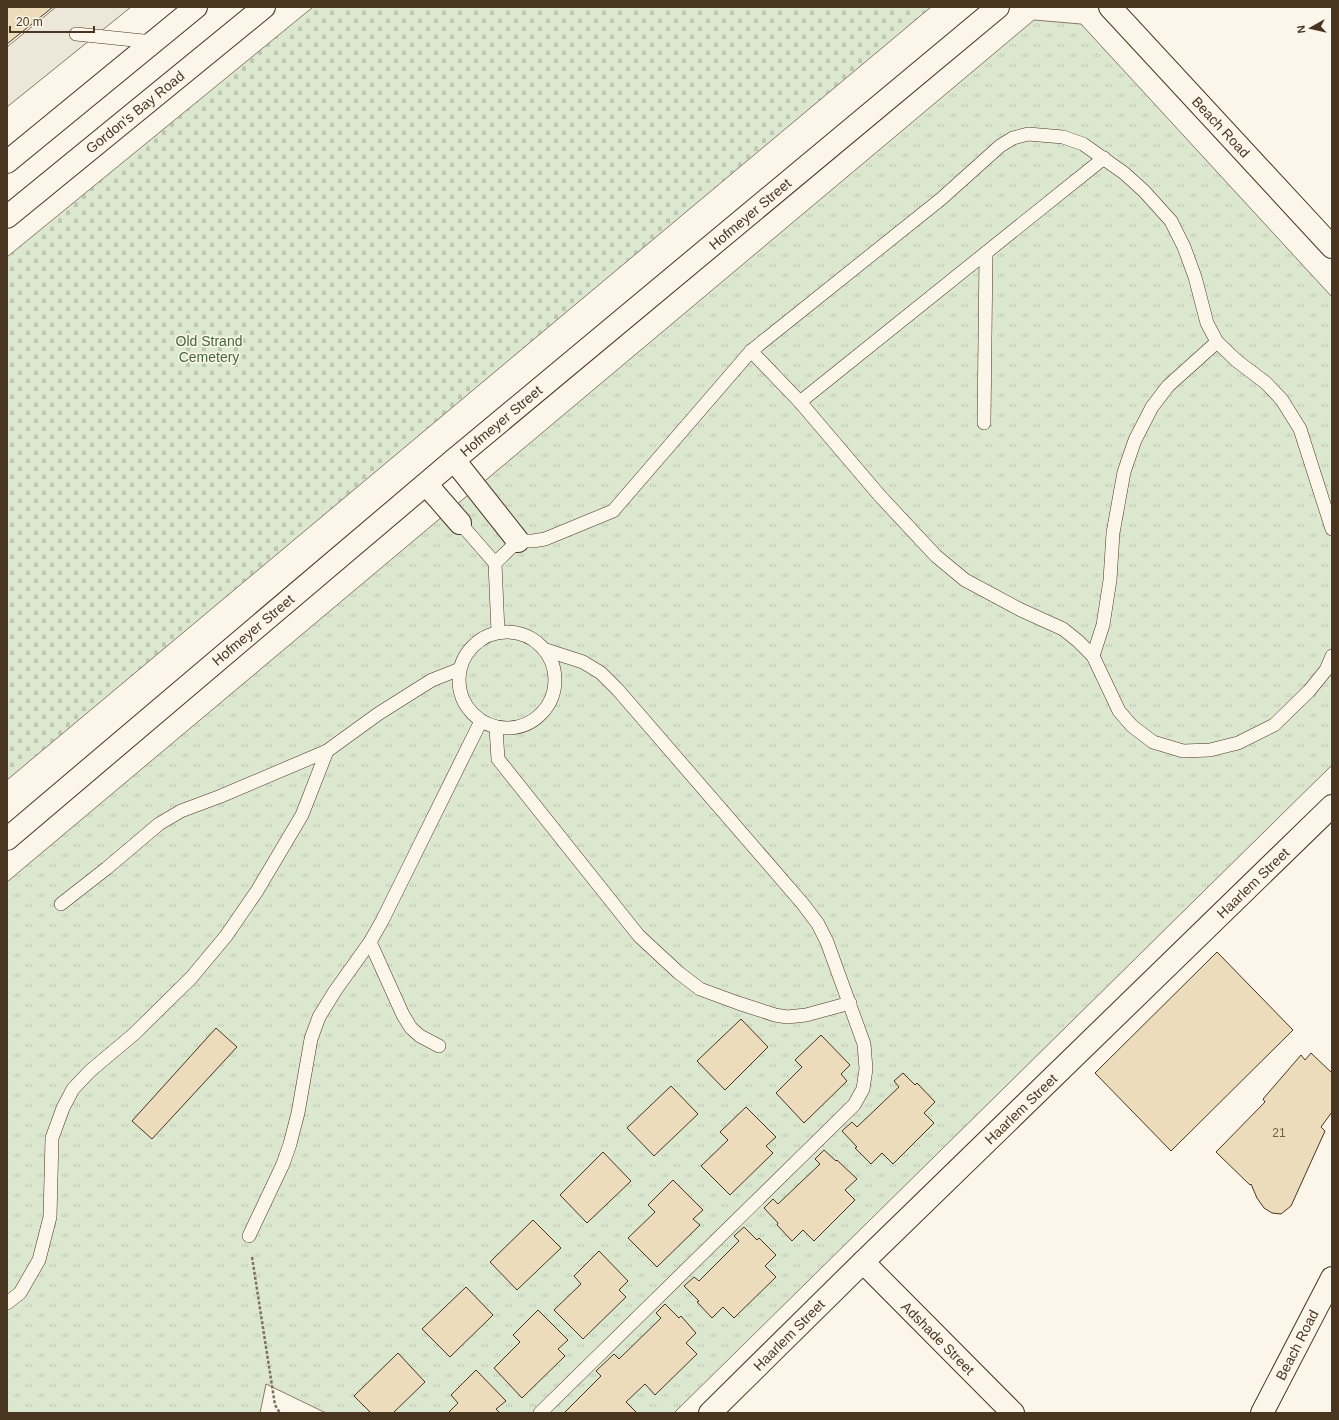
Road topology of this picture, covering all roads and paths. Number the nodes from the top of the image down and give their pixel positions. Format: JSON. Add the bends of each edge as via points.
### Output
{"nodes":[{"id":1,"x":196,"y":7,"type":"edge"},
{"id":2,"x":264,"y":7,"type":"edge"},
{"id":3,"x":998,"y":7,"type":"edge"},
{"id":4,"x":1110,"y":7,"type":"edge"},
{"id":5,"x":76,"y":34,"type":"dead end"},
{"id":6,"x":153,"y":42,"type":"junction"},
{"id":7,"x":1104,"y":158,"type":"junction"},
{"id":8,"x":7,"y":162,"type":"edge"},
{"id":9,"x":7,"y":217,"type":"edge"},
{"id":10,"x":1332,"y":247,"type":"edge"},
{"id":11,"x":986,"y":253,"type":"junction"},
{"id":12,"x":1217,"y":342,"type":"junction"},
{"id":13,"x":751,"y":351,"type":"junction"},
{"id":14,"x":800,"y":402,"type":"junction"},
{"id":15,"x":984,"y":423,"type":"dead end"},
{"id":16,"x":454,"y":460,"type":"junction"},
{"id":17,"x":426,"y":484,"type":"junction"},
{"id":18,"x":460,"y":523,"type":"joint"},
{"id":19,"x":1332,"y":529,"type":"edge"},
{"id":20,"x":518,"y":541,"type":"junction"},
{"id":21,"x":495,"y":564,"type":"junction"},
{"id":22,"x":498,"y":632,"type":"junction"},
{"id":23,"x":546,"y":650,"type":"junction"},
{"id":24,"x":1093,"y":656,"type":"junction"},
{"id":25,"x":1332,"y":656,"type":"edge"},
{"id":26,"x":460,"y":669,"type":"junction"},
{"id":27,"x":481,"y":721,"type":"junction"},
{"id":28,"x":496,"y":728,"type":"junction"},
{"id":29,"x":327,"y":751,"type":"junction"},
{"id":30,"x":1332,"y":806,"type":"edge"},
{"id":31,"x":7,"y":839,"type":"edge"},
{"id":32,"x":61,"y":904,"type":"dead end"},
{"id":33,"x":370,"y":942,"type":"junction"},
{"id":34,"x":850,"y":1003,"type":"junction"},
{"id":35,"x":439,"y":1046,"type":"dead end"},
{"id":36,"x":249,"y":1236,"type":"joint"},
{"id":37,"x":863,"y":1262,"type":"junction"},
{"id":38,"x":1332,"y":1278,"type":"edge"},
{"id":39,"x":7,"y":1303,"type":"edge"},
{"id":40,"x":280,"y":1413,"type":"edge"},
{"id":41,"x":540,"y":1413,"type":"edge"},
{"id":42,"x":710,"y":1413,"type":"edge"},
{"id":43,"x":1013,"y":1413,"type":"edge"},
{"id":44,"x":1262,"y":1413,"type":"edge"}],
"edges":[{"from":1,"to":6,"type":"street"},
{"from":2,"to":9,"type":"street","name":"Gordon's Bay Road"},
{"from":3,"to":16,"type":"street","name":"Hofmeyer Street"},
{"from":4,"to":10,"type":"street","name":"Beach Road"},
{"from":5,"to":6,"type":"lane"},
{"from":6,"to":8,"type":"street"},
{"from":7,"to":11,"type":"lane"},
{"from":7,"to":12,"type":"lane","via":[[1144,191],[1171,221],[1184,247],[1207,323]]},
{"from":7,"to":13,"type":"lane","via":[[1083,144],[1063,137],[1028,134],[1013,138]]},
{"from":11,"to":14,"type":"lane"},
{"from":11,"to":15,"type":"lane"},
{"from":12,"to":19,"type":"lane","via":[[1237,361],[1266,382],[1282,400],[1300,429]]},
{"from":12,"to":24,"type":"lane","via":[[1168,386],[1152,407],[1135,440],[1124,472],[1113,532],[1110,580],[1103,625]]},
{"from":13,"to":14,"type":"lane"},
{"from":13,"to":20,"type":"lane","via":[[613,511],[545,539],[533,542]]},
{"from":14,"to":24,"type":"lane","via":[[880,496],[936,556],[965,580],[1063,629]]},
{"from":16,"to":17,"type":"street","name":"Hofmeyer Street"},
{"from":16,"to":20,"type":"street"},
{"from":17,"to":18,"type":"street"},
{"from":17,"to":31,"type":"street","name":"Hofmeyer Street"},
{"from":18,"to":21,"type":"lane"},
{"from":20,"to":21,"type":"lane"},
{"from":21,"to":22,"type":"lane"},
{"from":22,"to":23,"type":"lane","via":[[516,632],[532,638]]},
{"from":22,"to":26,"type":"lane","via":[[476,643],[468,652]]},
{"from":23,"to":28,"type":"lane","via":[[554,665],[556,682],[552,698],[543,713],[530,723],[514,728]]},
{"from":23,"to":34,"type":"lane","via":[[583,662],[601,673],[782,880],[818,924]]},
{"from":24,"to":25,"type":"lane","via":[[1118,711],[1132,726],[1153,742],[1183,751],[1210,750],[1238,742],[1274,725],[1309,691],[1326,670]]},
{"from":26,"to":27,"type":"lane","via":[[460,688],[464,701]]},
{"from":26,"to":29,"type":"lane","via":[[432,680],[409,694]]},
{"from":27,"to":28,"type":"lane"},
{"from":27,"to":33,"type":"lane"},
{"from":28,"to":34,"type":"lane","via":[[498,759],[639,936],[679,973],[700,989],[775,1015],[806,1015]]},
{"from":29,"to":32,"type":"lane","via":[[181,812],[159,824]]},
{"from":29,"to":39,"type":"lane","via":[[302,815],[258,891],[226,936],[191,978],[74,1089],[63,1108],[52,1138],[50,1217],[39,1260],[20,1293]]},
{"from":30,"to":37,"type":"street","name":"Haarlem Street"},
{"from":33,"to":35,"type":"lane","via":[[406,1019],[420,1036]]},
{"from":33,"to":36,"type":"lane","via":[[319,1017],[311,1039],[290,1144]]},
{"from":34,"to":41,"type":"lane","via":[[864,1044],[866,1069],[863,1089],[854,1105]]},
{"from":36,"to":40,"type":"path","via":[[275,1405]]},
{"from":37,"to":42,"type":"street","name":"Haarlem Street"},
{"from":37,"to":43,"type":"street","name":"Adshade Street"},
{"from":38,"to":44,"type":"street","name":"Beach Road"}]}
